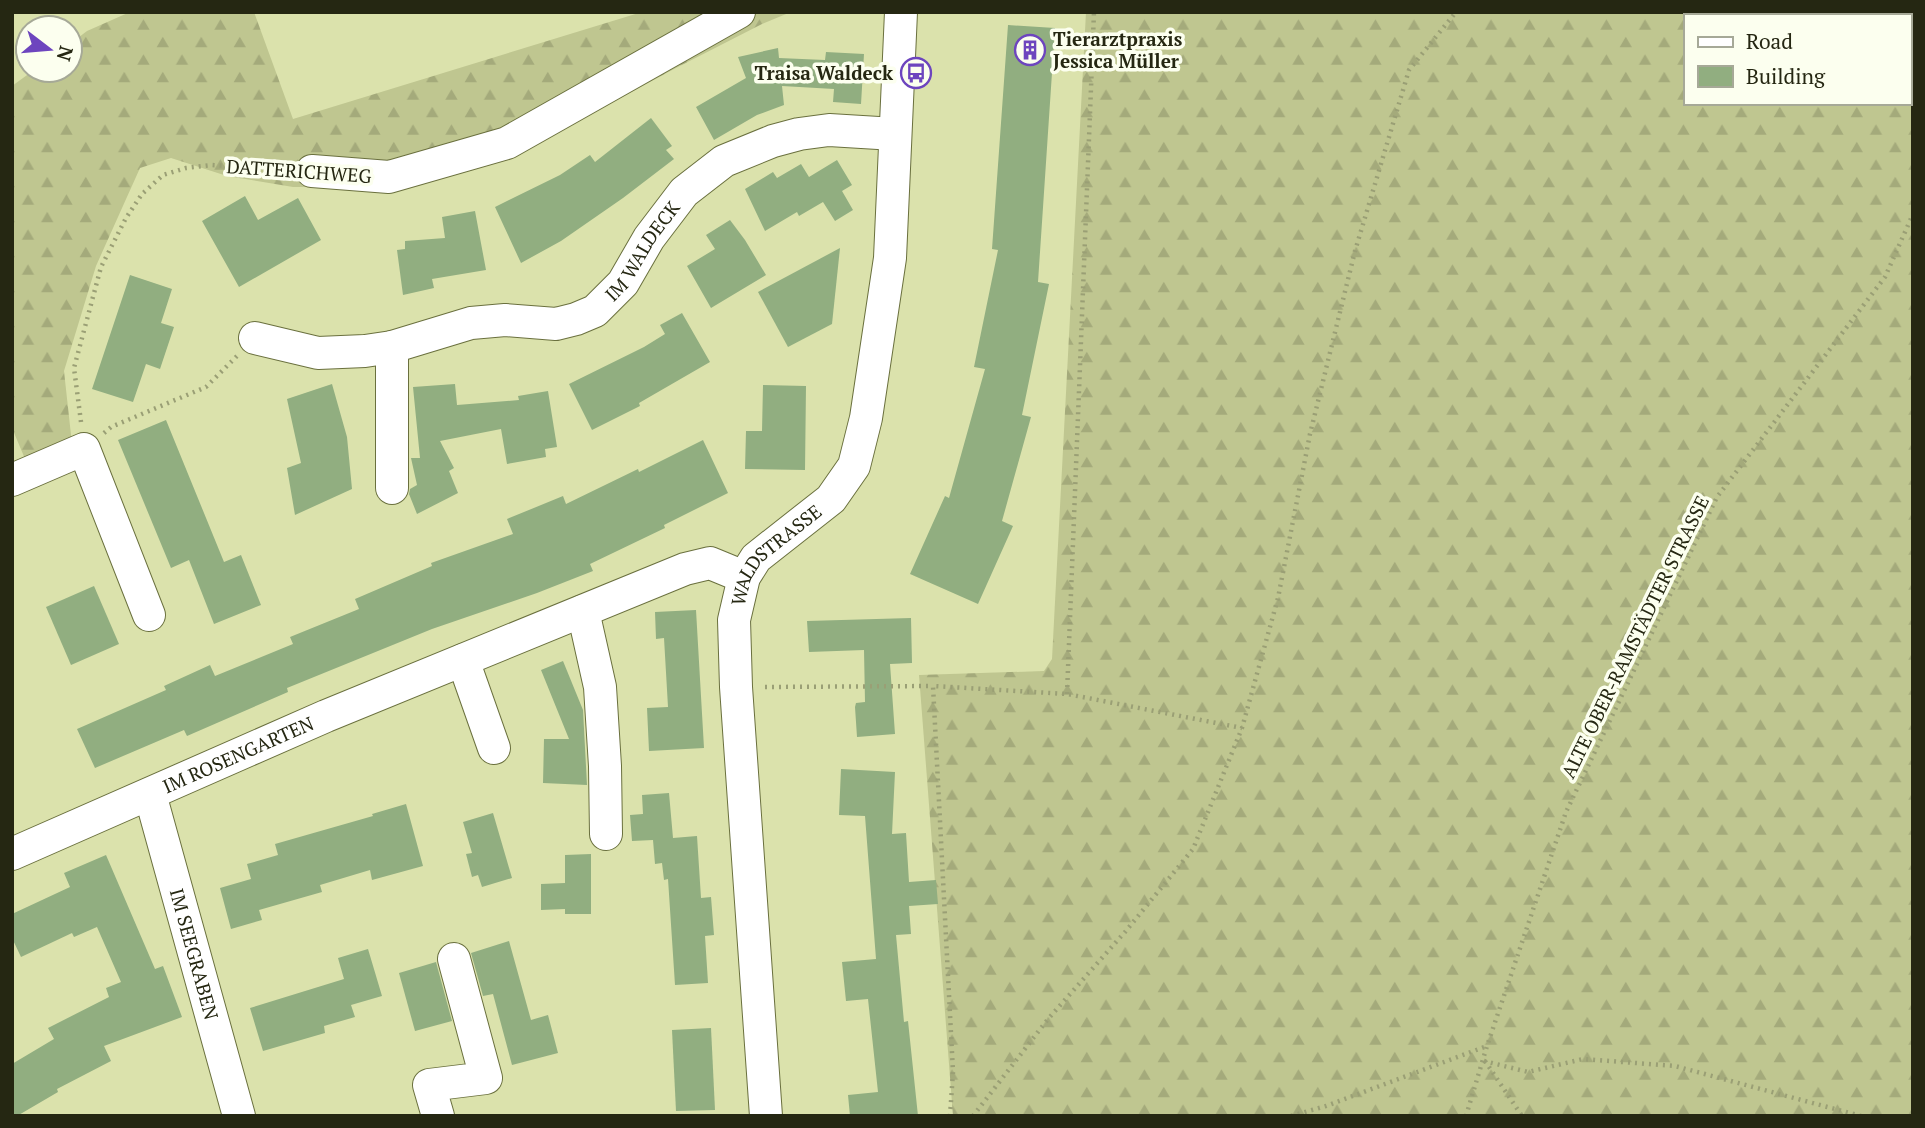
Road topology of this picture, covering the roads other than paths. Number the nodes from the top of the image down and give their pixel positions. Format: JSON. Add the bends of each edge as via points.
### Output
{"nodes":[{"id":1,"x":739,"y":12,"type":"edge"},
{"id":2,"x":901,"y":12,"type":"edge"},
{"id":3,"x":895,"y":134,"type":"junction"},
{"id":4,"x":313,"y":171,"type":"road end"},
{"id":5,"x":255,"y":338,"type":"road end"},
{"id":6,"x":392,"y":347,"type":"junction"},
{"id":7,"x":12,"y":480,"type":"edge"},
{"id":8,"x":392,"y":488,"type":"dead end"},
{"id":9,"x":744,"y":577,"type":"junction"},
{"id":10,"x":583,"y":611,"type":"junction"},
{"id":11,"x":149,"y":615,"type":"dead end"},
{"id":12,"x":463,"y":660,"type":"junction"},
{"id":13,"x":494,"y":748,"type":"dead end"},
{"id":14,"x":150,"y":794,"type":"junction"},
{"id":15,"x":606,"y":834,"type":"dead end"},
{"id":16,"x":12,"y":854,"type":"edge"},
{"id":17,"x":454,"y":959,"type":"dead end"},
{"id":18,"x":239,"y":1116,"type":"edge"},
{"id":19,"x":438,"y":1116,"type":"edge"},
{"id":20,"x":766,"y":1116,"type":"edge"}],
"edges":[{"from":1,"to":4,"type":"street","name":"DATTERICHWEG","via":[[506,143],[389,177]]},
{"from":2,"to":3,"type":"street","name":"WALDSTRASSE"},
{"from":3,"to":6,"type":"street","name":"IM WALDECK","via":[[829,130],[799,134],[724,161],[684,192],[623,283],[596,311],[556,324],[471,323]]},
{"from":3,"to":9,"type":"street","name":"WALDSTRASSE","via":[[890,257],[866,418],[854,466],[831,499],[756,558]]},
{"from":5,"to":6,"type":"street","name":"IM WALDECK","via":[[318,353]]},
{"from":6,"to":8,"type":"street"},
{"from":7,"to":11,"type":"street","via":[[84,449]]},
{"from":9,"to":10,"type":"street","name":"IM ROSENGARTEN","via":[[710,563]]},
{"from":9,"to":20,"type":"street","name":"WALDSTRASSE","via":[[734,620],[736,687]]},
{"from":10,"to":12,"type":"street","name":"IM ROSENGARTEN"},
{"from":10,"to":15,"type":"street","via":[[600,687]]},
{"from":12,"to":13,"type":"street"},
{"from":12,"to":14,"type":"street","name":"IM ROSENGARTEN"},
{"from":14,"to":16,"type":"street","name":"IM ROSENGARTEN"},
{"from":14,"to":18,"type":"street","name":"IM SEEGRABEN"},
{"from":17,"to":19,"type":"street","via":[[486,1078],[429,1085]]}]}
